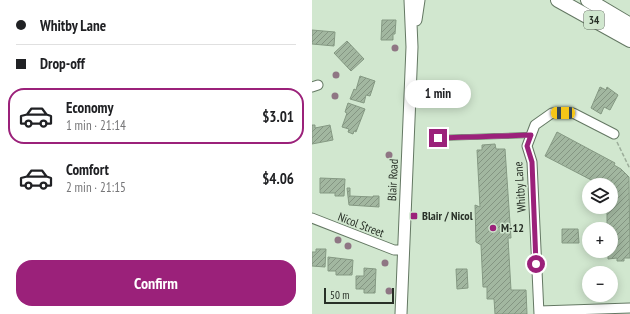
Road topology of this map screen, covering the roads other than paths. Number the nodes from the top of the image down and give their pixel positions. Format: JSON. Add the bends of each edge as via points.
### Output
{"nodes":[{"id":1,"x":410,"y":0,"type":"edge"},
{"id":2,"x":419,"y":0,"type":"edge"},
{"id":3,"x":558,"y":0,"type":"edge"},
{"id":4,"x":588,"y":0,"type":"edge"},
{"id":5,"x":630,"y":25,"type":"edge"},
{"id":6,"x":606,"y":26,"type":"junction"},
{"id":7,"x":630,"y":40,"type":"edge"},
{"id":8,"x":412,"y":47,"type":"junction"},
{"id":9,"x":630,"y":48,"type":"edge"},
{"id":10,"x":614,"y":134,"type":"road end"},
{"id":11,"x":531,"y":135,"type":"junction"},
{"id":12,"x":438,"y":138,"type":"dead end"},
{"id":13,"x":312,"y":218,"type":"edge"},
{"id":14,"x":403,"y":250,"type":"junction"},
{"id":15,"x":630,"y":308,"type":"edge"},
{"id":16,"x":539,"y":312,"type":"edge"},
{"id":17,"x":401,"y":314,"type":"edge"}],
"edges":[{"from":1,"to":8,"type":"street","name":"Blair Road"},
{"from":2,"to":8,"type":"street","name":"Blair Road"},
{"from":3,"to":6,"type":"main road","number":"34"},
{"from":4,"to":5,"type":"main road","number":"34"},
{"from":6,"to":7,"type":"main road","number":"34"},
{"from":6,"to":9,"type":"main road"},
{"from":8,"to":14,"type":"street","name":"Blair Road"},
{"from":10,"to":11,"type":"street","via":[[573,113],[552,113],[535,125]]},
{"from":11,"to":12,"type":"lane"},
{"from":11,"to":16,"type":"street","name":"Whitby Lane","via":[[527,146],[532,162]]},
{"from":13,"to":14,"type":"street","name":"Nicol Street","via":[[394,250]]},
{"from":14,"to":17,"type":"street","name":"Blair Road"},
{"from":15,"to":16,"type":"street"}]}
